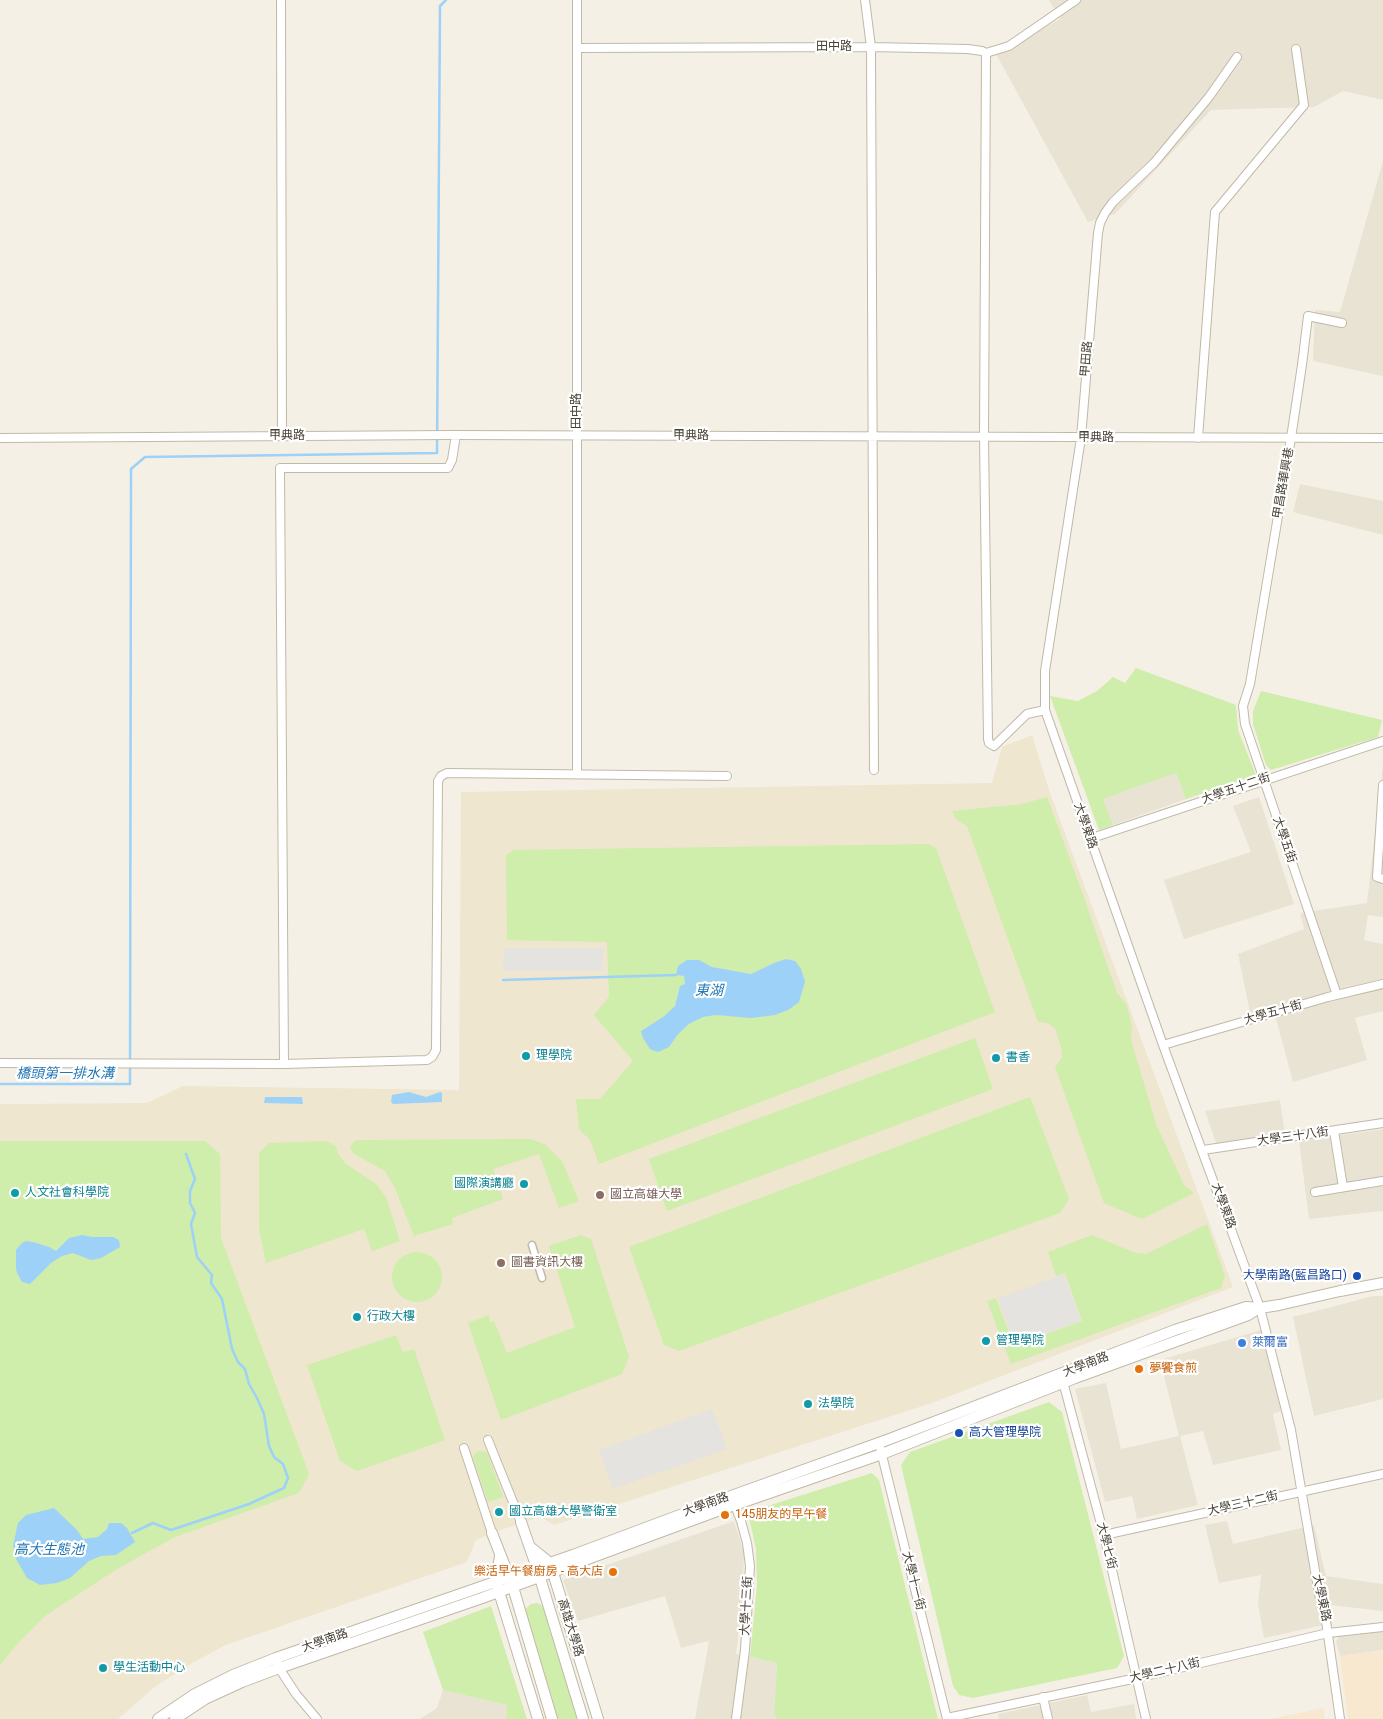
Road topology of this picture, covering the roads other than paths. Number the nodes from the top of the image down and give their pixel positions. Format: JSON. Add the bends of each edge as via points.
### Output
{"nodes":[{"id":1,"x":281,"y":0,"type":"edge"},
{"id":2,"x":577,"y":0,"type":"edge"},
{"id":3,"x":865,"y":0,"type":"edge"},
{"id":4,"x":1076,"y":0,"type":"edge"},
{"id":5,"x":871,"y":47,"type":"junction"},
{"id":6,"x":577,"y":48,"type":"junction"},
{"id":7,"x":1296,"y":49,"type":"dead end"},
{"id":8,"x":986,"y":53,"type":"junction"},
{"id":9,"x":1237,"y":57,"type":"dead end"},
{"id":10,"x":1342,"y":323,"type":"dead end"},
{"id":11,"x":453,"y":435,"type":"junction"},
{"id":12,"x":282,"y":436,"type":"junction"},
{"id":13,"x":577,"y":436,"type":"junction"},
{"id":14,"x":872,"y":437,"type":"junction"},
{"id":15,"x":984,"y":437,"type":"junction"},
{"id":16,"x":0,"y":438,"type":"edge"},
{"id":17,"x":1081,"y":438,"type":"junction"},
{"id":18,"x":1198,"y":438,"type":"junction"},
{"id":19,"x":1291,"y":438,"type":"junction"},
{"id":20,"x":1383,"y":438,"type":"edge"},
{"id":21,"x":1250,"y":684,"type":"joint"},
{"id":22,"x":1045,"y":710,"type":"junction"},
{"id":23,"x":1383,"y":741,"type":"edge"},
{"id":24,"x":874,"y":770,"type":"dead end"},
{"id":25,"x":577,"y":774,"type":"junction"},
{"id":26,"x":726,"y":776,"type":"dead end"},
{"id":27,"x":1263,"y":780,"type":"junction"},
{"id":28,"x":1383,"y":785,"type":"edge"},
{"id":29,"x":1089,"y":839,"type":"junction"},
{"id":30,"x":1383,"y":879,"type":"edge"},
{"id":31,"x":1383,"y":984,"type":"edge"},
{"id":32,"x":1337,"y":995,"type":"junction"},
{"id":33,"x":1163,"y":1045,"type":"junction"},
{"id":34,"x":0,"y":1063,"type":"edge"},
{"id":35,"x":284,"y":1064,"type":"junction"},
{"id":36,"x":1383,"y":1123,"type":"edge"},
{"id":37,"x":1334,"y":1131,"type":"junction"},
{"id":38,"x":1203,"y":1150,"type":"junction"},
{"id":39,"x":1383,"y":1181,"type":"edge"},
{"id":40,"x":1343,"y":1187,"type":"junction"},
{"id":41,"x":1315,"y":1192,"type":"dead end"},
{"id":42,"x":532,"y":1245,"type":"dead end"},
{"id":43,"x":542,"y":1278,"type":"dead end"},
{"id":44,"x":1383,"y":1283,"type":"edge"},
{"id":45,"x":1260,"y":1308,"type":"junction"},
{"id":46,"x":1062,"y":1378,"type":"junction"},
{"id":47,"x":488,"y":1440,"type":"dead end"},
{"id":48,"x":878,"y":1443,"type":"junction"},
{"id":49,"x":464,"y":1448,"type":"dead end"},
{"id":50,"x":882,"y":1454,"type":"junction"},
{"id":51,"x":1383,"y":1474,"type":"edge"},
{"id":52,"x":1302,"y":1491,"type":"junction"},
{"id":53,"x":733,"y":1501,"type":"junction"},
{"id":54,"x":521,"y":1522,"type":"joint"},
{"id":55,"x":492,"y":1533,"type":"joint"},
{"id":56,"x":1104,"y":1535,"type":"junction"},
{"id":57,"x":530,"y":1546,"type":"junction"},
{"id":58,"x":500,"y":1555,"type":"junction"},
{"id":59,"x":551,"y":1568,"type":"junction"},
{"id":60,"x":538,"y":1572,"type":"junction"},
{"id":61,"x":511,"y":1582,"type":"junction"},
{"id":62,"x":498,"y":1587,"type":"junction"},
{"id":63,"x":1383,"y":1627,"type":"edge"},
{"id":64,"x":1328,"y":1633,"type":"junction"},
{"id":65,"x":278,"y":1663,"type":"junction"},
{"id":66,"x":1137,"y":1678,"type":"junction"},
{"id":67,"x":1043,"y":1698,"type":"junction"},
{"id":68,"x":947,"y":1718,"type":"edge"},
{"id":69,"x":158,"y":1719,"type":"edge"},
{"id":70,"x":175,"y":1719,"type":"edge"},
{"id":71,"x":317,"y":1719,"type":"edge"},
{"id":72,"x":538,"y":1719,"type":"edge"},
{"id":73,"x":552,"y":1719,"type":"edge"},
{"id":74,"x":583,"y":1719,"type":"edge"},
{"id":75,"x":598,"y":1719,"type":"edge"},
{"id":76,"x":736,"y":1719,"type":"edge"},
{"id":77,"x":1048,"y":1719,"type":"edge"},
{"id":78,"x":1146,"y":1719,"type":"edge"},
{"id":79,"x":1340,"y":1719,"type":"edge"}],
"edges":[{"from":1,"to":12,"type":"street"},
{"from":2,"to":6,"type":"street","name":"田中路"},
{"from":3,"to":5,"type":"street"},
{"from":4,"to":8,"type":"street","name":"田中路","via":[[1010,46]]},
{"from":5,"to":6,"type":"street","name":"田中路"},
{"from":5,"to":8,"type":"street","name":"田中路","via":[[968,49]]},
{"from":5,"to":14,"type":"street"},
{"from":6,"to":13,"type":"street","name":"田中路"},
{"from":7,"to":18,"type":"street","via":[[1304,105],[1215,212]]},
{"from":8,"to":15,"type":"street"},
{"from":9,"to":17,"type":"street","name":"甲田路","via":[[1209,97],[1154,163],[1113,202],[1100,222]]},
{"from":10,"to":19,"type":"street","name":"甲昌路華興巷","via":[[1308,316]]},
{"from":11,"to":12,"type":"street","name":"甲典路"},
{"from":11,"to":13,"type":"street","name":"甲典路"},
{"from":11,"to":35,"type":"street","via":[[452,460],[448,468],[280,468]]},
{"from":12,"to":16,"type":"street","name":"甲典路"},
{"from":13,"to":14,"type":"street","name":"甲典路"},
{"from":13,"to":25,"type":"street","name":"田中路"},
{"from":14,"to":15,"type":"street","name":"甲典路"},
{"from":14,"to":24,"type":"street"},
{"from":15,"to":17,"type":"street","name":"甲典路"},
{"from":15,"to":22,"type":"street","via":[[989,743],[994,746],[1027,714]]},
{"from":17,"to":18,"type":"street","name":"甲典路"},
{"from":17,"to":22,"type":"street","name":"甲田路","via":[[1045,671]]},
{"from":18,"to":19,"type":"street","name":"甲典路"},
{"from":19,"to":20,"type":"street","name":"甲典路"},
{"from":19,"to":21,"type":"street","name":"甲昌路華興巷"},
{"from":21,"to":27,"type":"street","name":"大學五街","via":[[1243,706],[1245,724]]},
{"from":22,"to":29,"type":"street","name":"大學東路"},
{"from":23,"to":27,"type":"street","name":"大學五十二街"},
{"from":25,"to":26,"type":"street"},
{"from":25,"to":35,"type":"street","via":[[447,774],[438,781],[436,1050],[432,1057],[426,1060]]},
{"from":27,"to":29,"type":"street","name":"大學五十二街"},
{"from":27,"to":32,"type":"street","name":"大學五街"},
{"from":28,"to":30,"type":"street","via":[[1377,877]]},
{"from":29,"to":33,"type":"street","name":"大學東路"},
{"from":31,"to":32,"type":"street","name":"大學五十街"},
{"from":32,"to":33,"type":"street","name":"大學五十街"},
{"from":33,"to":38,"type":"street","name":"大學東路"},
{"from":34,"to":35,"type":"street"},
{"from":36,"to":37,"type":"street","name":"大學三十八街"},
{"from":37,"to":38,"type":"street","name":"大學三十八街"},
{"from":37,"to":40,"type":"street"},
{"from":38,"to":45,"type":"street","name":"大學東路"},
{"from":39,"to":40,"type":"street"},
{"from":40,"to":41,"type":"street"},
{"from":42,"to":43,"type":"street"},
{"from":44,"to":45,"type":"street","name":"大學南路"},
{"from":45,"to":46,"type":"street","name":"大學南路","via":[[1246,1307],[1175,1330]]},
{"from":45,"to":52,"type":"street","name":"大學東路","via":[[1291,1430]]},
{"from":46,"to":48,"type":"street","name":"大學南路"},
{"from":46,"to":50,"type":"street","name":"大學南路"},
{"from":46,"to":56,"type":"street","name":"大學七街"},
{"from":47,"to":54,"type":"street"},
{"from":48,"to":50,"type":"street","name":"大學十一街"},
{"from":48,"to":53,"type":"street","name":"大學南路"},
{"from":49,"to":55,"type":"street"},
{"from":50,"to":53,"type":"street","name":"大學南路"},
{"from":50,"to":68,"type":"street","name":"大學十一街"},
{"from":51,"to":52,"type":"street","name":"大學三十二街"},
{"from":52,"to":56,"type":"street","name":"大學三十二街"},
{"from":52,"to":64,"type":"street","name":"大學東路"},
{"from":53,"to":59,"type":"street","name":"大學南路"},
{"from":53,"to":76,"type":"street","name":"大學十三街","via":[[747,1543],[750,1566],[745,1650]]},
{"from":54,"to":57,"type":"street","name":"高雄大學路"},
{"from":55,"to":58,"type":"street"},
{"from":56,"to":66,"type":"street","name":"大學七街"},
{"from":57,"to":59,"type":"street","name":"高雄大學路"},
{"from":57,"to":60,"type":"street","name":"高雄大學路"},
{"from":58,"to":61,"type":"street"},
{"from":58,"to":62,"type":"street"},
{"from":59,"to":60,"type":"street","name":"大學南路"},
{"from":59,"to":75,"type":"street","name":"高雄大學路"},
{"from":60,"to":61,"type":"street","name":"大學南路"},
{"from":60,"to":74,"type":"street","name":"高雄大學路"},
{"from":61,"to":62,"type":"street","name":"大學南路"},
{"from":61,"to":73,"type":"street"},
{"from":62,"to":65,"type":"street","name":"大學南路"},
{"from":62,"to":72,"type":"street"},
{"from":63,"to":64,"type":"street","name":"大學二十八街"},
{"from":64,"to":66,"type":"street","name":"大學二十八街"},
{"from":64,"to":79,"type":"street","name":"大學東路"},
{"from":65,"to":69,"type":"street","name":"大學南路","via":[[233,1674]]},
{"from":65,"to":70,"type":"street","name":"大學南路","via":[[205,1699]]},
{"from":65,"to":71,"type":"street","via":[[296,1694]]},
{"from":66,"to":67,"type":"street","name":"大學二十八街"},
{"from":66,"to":78,"type":"street","name":"大學七街"},
{"from":67,"to":68,"type":"street","name":"大學二十八街"},
{"from":67,"to":77,"type":"street"}]}
